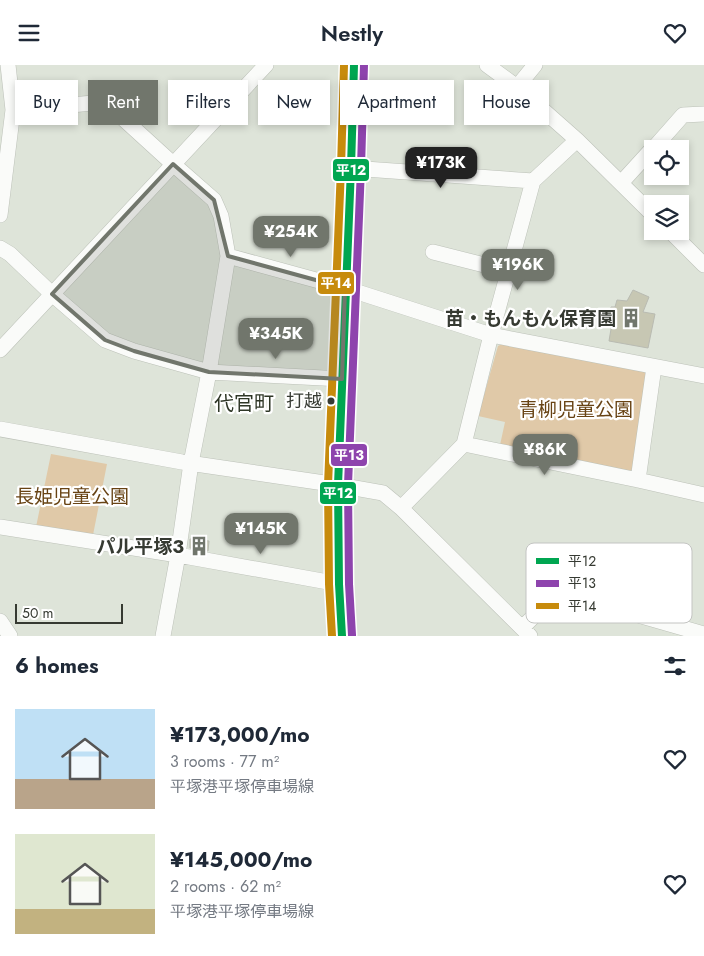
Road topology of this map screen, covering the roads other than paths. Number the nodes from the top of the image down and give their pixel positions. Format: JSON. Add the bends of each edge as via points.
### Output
{"nodes":[{"id":1,"x":8,"y":65,"type":"edge"},
{"id":2,"x":266,"y":65,"type":"edge"},
{"id":3,"x":354,"y":65,"type":"edge"},
{"id":4,"x":487,"y":65,"type":"edge"},
{"id":5,"x":535,"y":65,"type":"edge"},
{"id":6,"x":508,"y":80,"type":"edge"},
{"id":7,"x":523,"y":80,"type":"edge"},
{"id":8,"x":13,"y":110,"type":"junction"},
{"id":9,"x":704,"y":114,"type":"edge"},
{"id":10,"x":549,"y":115,"type":"edge"},
{"id":11,"x":577,"y":140,"type":"junction"},
{"id":12,"x":661,"y":140,"type":"edge"},
{"id":13,"x":644,"y":159,"type":"edge"},
{"id":14,"x":173,"y":164,"type":"junction"},
{"id":15,"x":351,"y":168,"type":"junction"},
{"id":16,"x":533,"y":181,"type":"junction"},
{"id":17,"x":621,"y":183,"type":"junction"},
{"id":18,"x":644,"y":206,"type":"edge"},
{"id":19,"x":0,"y":215,"type":"edge"},
{"id":20,"x":679,"y":240,"type":"edge"},
{"id":21,"x":0,"y":248,"type":"edge"},
{"id":22,"x":433,"y":252,"type":"dead end"},
{"id":23,"x":228,"y":256,"type":"junction"},
{"id":24,"x":704,"y":265,"type":"edge"},
{"id":25,"x":508,"y":271,"type":"junction"},
{"id":26,"x":345,"y":288,"type":"junction"},
{"id":27,"x":52,"y":294,"type":"junction"},
{"id":28,"x":491,"y":335,"type":"junction"},
{"id":29,"x":0,"y":350,"type":"edge"},
{"id":30,"x":654,"y":367,"type":"junction"},
{"id":31,"x":209,"y":371,"type":"junction"},
{"id":32,"x":704,"y":376,"type":"edge"},
{"id":33,"x":342,"y":379,"type":"junction"},
{"id":34,"x":0,"y":429,"type":"edge"},
{"id":35,"x":464,"y":444,"type":"junction"},
{"id":36,"x":191,"y":463,"type":"junction"},
{"id":37,"x":638,"y":479,"type":"junction"},
{"id":38,"x":338,"y":485,"type":"junction"},
{"id":39,"x":704,"y":495,"type":"edge"},
{"id":40,"x":401,"y":508,"type":"junction"},
{"id":41,"x":0,"y":527,"type":"edge"},
{"id":42,"x":178,"y":555,"type":"junction"},
{"id":43,"x":339,"y":584,"type":"junction"},
{"id":44,"x":0,"y":621,"type":"edge"},
{"id":45,"x":666,"y":623,"type":"edge"},
{"id":46,"x":526,"y":632,"type":"edge"},
{"id":47,"x":704,"y":634,"type":"edge"},
{"id":48,"x":10,"y":636,"type":"edge"},
{"id":49,"x":163,"y":636,"type":"edge"},
{"id":50,"x":342,"y":636,"type":"edge"}],
"edges":[{"from":1,"to":8,"type":"street"},
{"from":2,"to":14,"type":"street"},
{"from":3,"to":15,"type":"main road"},
{"from":4,"to":6,"type":"street"},
{"from":5,"to":7,"type":"street"},
{"from":8,"to":14,"type":"street","via":[[105,102]]},
{"from":8,"to":19,"type":"street"},
{"from":9,"to":12,"type":"street","via":[[683,115]]},
{"from":10,"to":11,"type":"street"},
{"from":11,"to":16,"type":"street"},
{"from":11,"to":17,"type":"street"},
{"from":13,"to":17,"type":"street"},
{"from":14,"to":23,"type":"street","via":[[214,200],[221,216]]},
{"from":14,"to":27,"type":"street"},
{"from":15,"to":16,"type":"street"},
{"from":15,"to":26,"type":"main road"},
{"from":16,"to":25,"type":"street"},
{"from":17,"to":18,"type":"street"},
{"from":20,"to":24,"type":"street"},
{"from":21,"to":27,"type":"street"},
{"from":22,"to":25,"type":"street"},
{"from":23,"to":26,"type":"street"},
{"from":23,"to":31,"type":"street"},
{"from":25,"to":28,"type":"street"},
{"from":26,"to":28,"type":"street"},
{"from":26,"to":33,"type":"main road"},
{"from":27,"to":29,"type":"street"},
{"from":27,"to":31,"type":"street","via":[[105,340]]},
{"from":28,"to":30,"type":"street"},
{"from":28,"to":35,"type":"street"},
{"from":30,"to":32,"type":"street"},
{"from":30,"to":37,"type":"street"},
{"from":31,"to":33,"type":"street"},
{"from":31,"to":36,"type":"street"},
{"from":33,"to":38,"type":"main road"},
{"from":34,"to":36,"type":"street"},
{"from":35,"to":37,"type":"street"},
{"from":35,"to":40,"type":"street"},
{"from":36,"to":38,"type":"street"},
{"from":36,"to":42,"type":"street"},
{"from":37,"to":39,"type":"street"},
{"from":38,"to":40,"type":"street","via":[[383,493]]},
{"from":38,"to":43,"type":"main road"},
{"from":40,"to":46,"type":"street"},
{"from":41,"to":42,"type":"street"},
{"from":42,"to":43,"type":"street"},
{"from":42,"to":49,"type":"street"},
{"from":43,"to":50,"type":"main road"},
{"from":44,"to":48,"type":"street"},
{"from":45,"to":47,"type":"street"}]}
